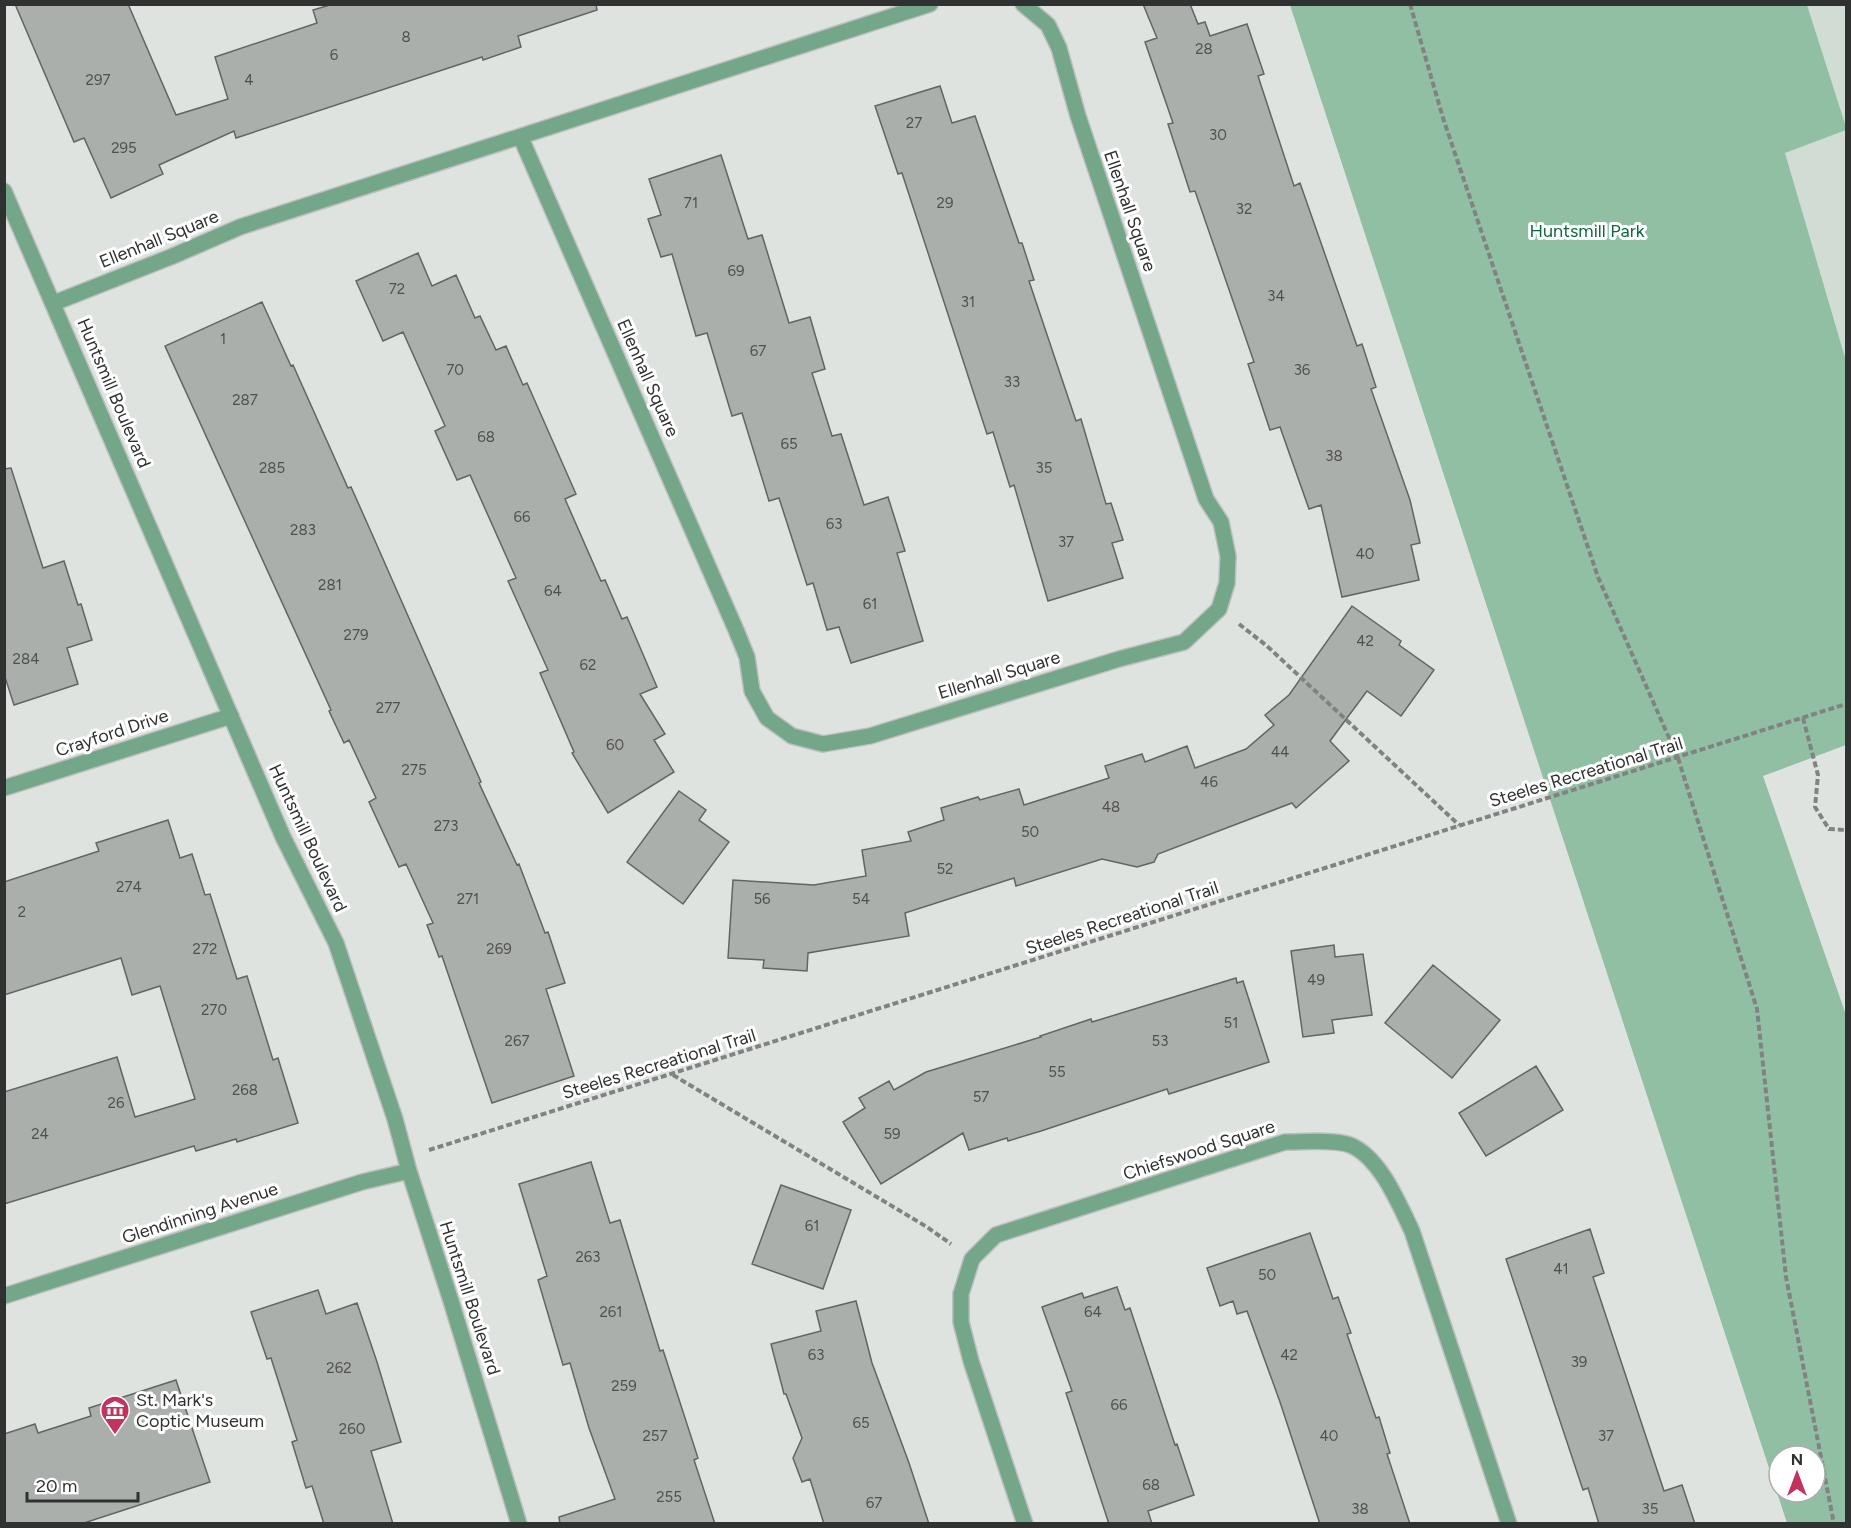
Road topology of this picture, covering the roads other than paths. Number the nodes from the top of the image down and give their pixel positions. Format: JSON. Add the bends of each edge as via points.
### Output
{"nodes":[{"id":1,"x":930,"y":4,"type":"edge"},
{"id":2,"x":1023,"y":4,"type":"edge"},
{"id":3,"x":521,"y":138,"type":"junction"},
{"id":4,"x":4,"y":190,"type":"edge"},
{"id":5,"x":54,"y":303,"type":"junction"},
{"id":6,"x":231,"y":716,"type":"junction"},
{"id":7,"x":4,"y":788,"type":"edge"},
{"id":8,"x":407,"y":1164,"type":"junction"},
{"id":9,"x":4,"y":1296,"type":"edge"},
{"id":10,"x":519,"y":1524,"type":"edge"},
{"id":11,"x":1025,"y":1524,"type":"edge"},
{"id":12,"x":1509,"y":1524,"type":"edge"}],
"edges":[{"from":1,"to":3,"type":"street","name":"Ellenhall Square"},
{"from":2,"to":3,"type":"street","name":"Ellenhall Square","via":[[1048,25],[1059,48],[1077,116],[1206,499],[1221,522],[1228,556],[1227,583],[1219,609],[1184,642],[870,736],[823,744],[792,736],[767,718],[752,691],[747,657],[736,630]]},
{"from":3,"to":5,"type":"street","name":"Ellenhall Square","via":[[240,227]]},
{"from":4,"to":5,"type":"street","name":"Huntsmill Boulevard"},
{"from":5,"to":6,"type":"street","name":"Huntsmill Boulevard"},
{"from":6,"to":7,"type":"street","name":"Crayford Drive"},
{"from":6,"to":8,"type":"street","name":"Huntsmill Boulevard","via":[[283,837],[336,943]]},
{"from":8,"to":9,"type":"street","name":"Glendinning Avenue","via":[[362,1182]]},
{"from":8,"to":10,"type":"street","name":"Huntsmill Boulevard"},
{"from":11,"to":12,"type":"street","name":"Chiefswood Square","via":[[961,1322],[962,1294],[972,1259],[996,1235],[1285,1142],[1317,1141],[1350,1145],[1371,1160],[1397,1200],[1412,1231]]}]}
